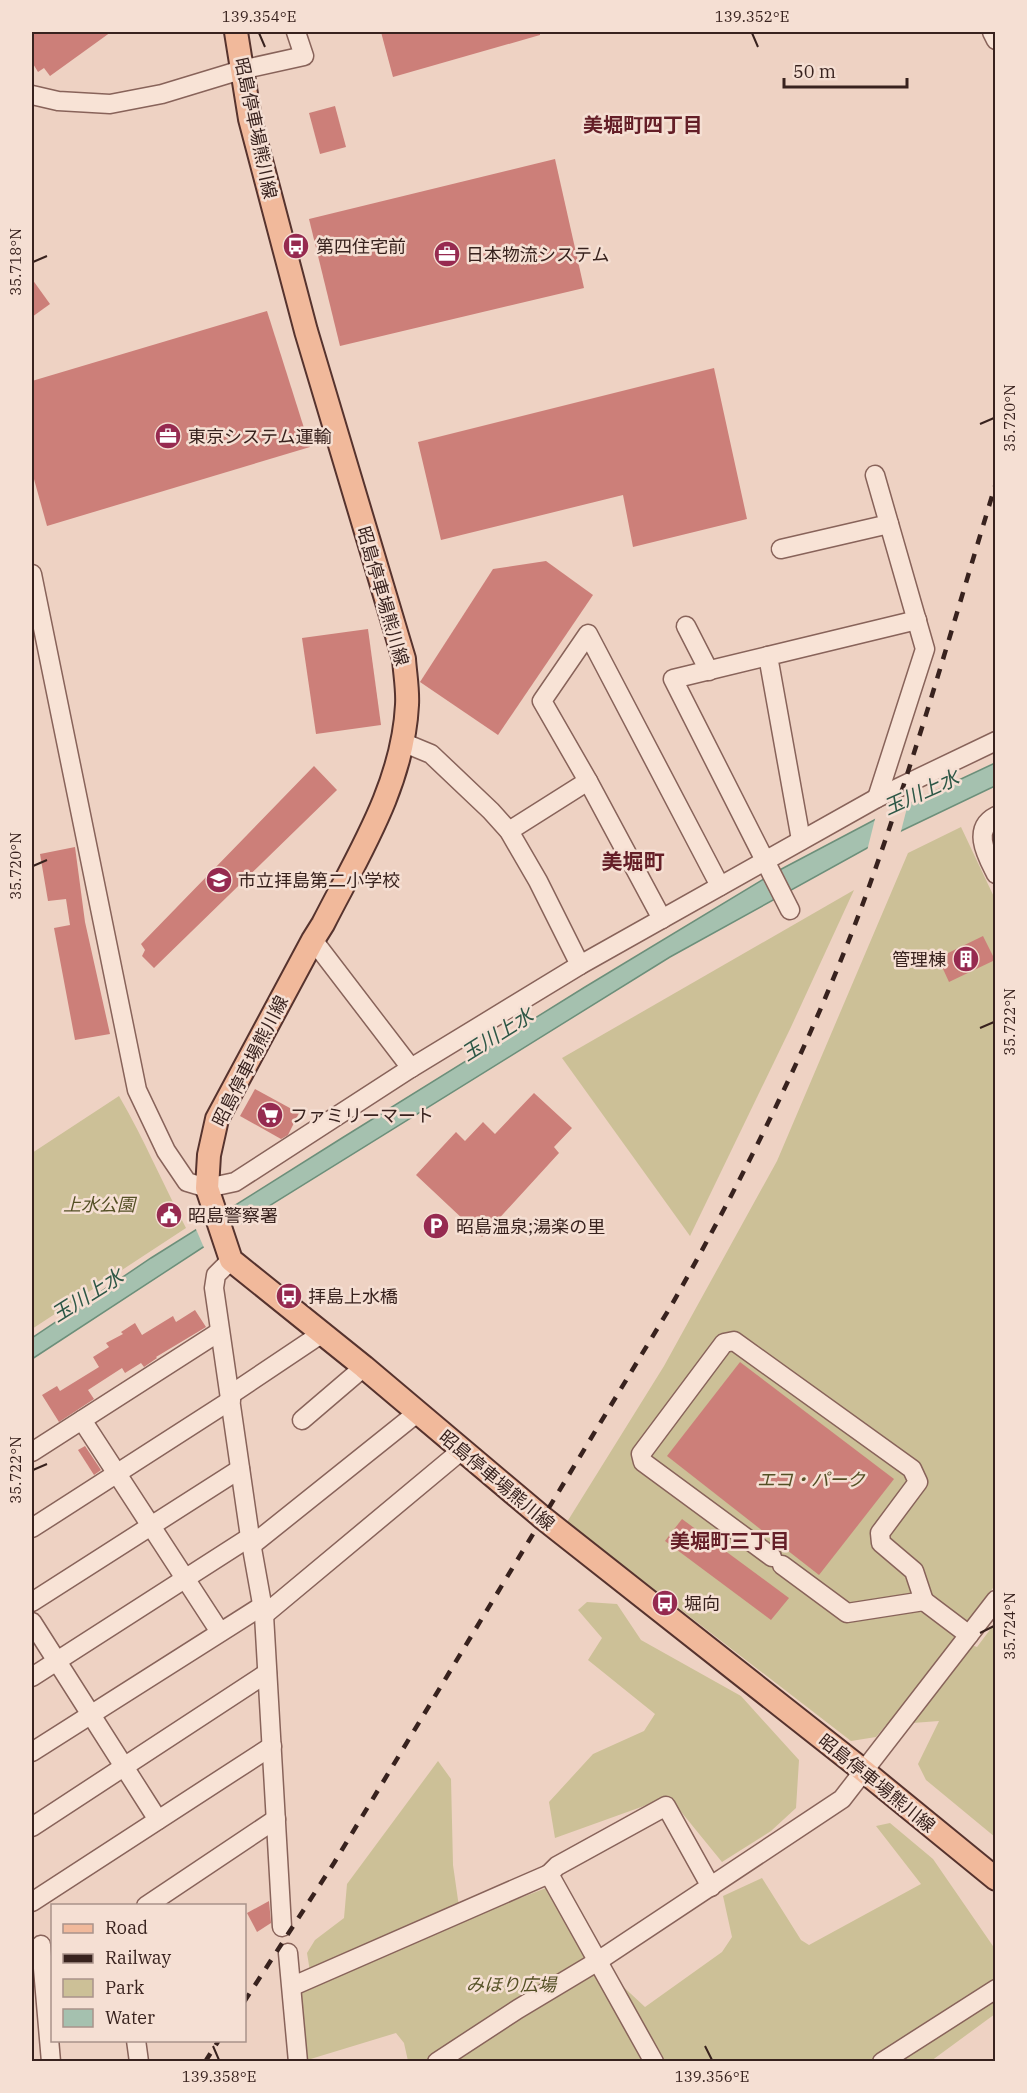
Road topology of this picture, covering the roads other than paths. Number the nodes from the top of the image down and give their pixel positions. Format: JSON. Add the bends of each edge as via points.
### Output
{"nodes":[{"id":1,"x":296,"y":32,"type":"edge"},
{"id":2,"x":992,"y":32,"type":"edge"},
{"id":3,"x":236,"y":34,"type":"edge"},
{"id":4,"x":996,"y":40,"type":"edge"},
{"id":5,"x":241,"y":70,"type":"junction"},
{"id":6,"x":32,"y":95,"type":"edge"},
{"id":7,"x":875,"y":475,"type":"dead end"},
{"id":8,"x":889,"y":524,"type":"junction"},
{"id":9,"x":781,"y":549,"type":"dead end"},
{"id":10,"x":32,"y":574,"type":"edge"},
{"id":11,"x":917,"y":620,"type":"junction"},
{"id":12,"x":686,"y":626,"type":"dead end"},
{"id":13,"x":768,"y":657,"type":"junction"},
{"id":14,"x":709,"y":671,"type":"junction"},
{"id":15,"x":996,"y":741,"type":"edge"},
{"id":16,"x":402,"y":742,"type":"junction"},
{"id":17,"x":588,"y":781,"type":"junction"},
{"id":18,"x":877,"y":798,"type":"junction"},
{"id":19,"x":996,"y":816,"type":"edge"},
{"id":20,"x":509,"y":831,"type":"junction"},
{"id":21,"x":801,"y":840,"type":"junction"},
{"id":22,"x":764,"y":860,"type":"junction"},
{"id":23,"x":996,"y":874,"type":"edge"},
{"id":24,"x":720,"y":886,"type":"junction"},
{"id":25,"x":790,"y":910,"type":"dead end"},
{"id":26,"x":662,"y":919,"type":"junction"},
{"id":27,"x":313,"y":940,"type":"junction"},
{"id":28,"x":580,"y":965,"type":"junction"},
{"id":29,"x":411,"y":1068,"type":"junction"},
{"id":30,"x":210,"y":1198,"type":"junction"},
{"id":31,"x":228,"y":1250,"type":"junction"},
{"id":32,"x":219,"y":1332,"type":"junction"},
{"id":33,"x":321,"y":1334,"type":"junction"},
{"id":34,"x":364,"y":1367,"type":"junction"},
{"id":35,"x":231,"y":1397,"type":"junction"},
{"id":36,"x":417,"y":1413,"type":"junction"},
{"id":37,"x":82,"y":1420,"type":"junction"},
{"id":38,"x":302,"y":1420,"type":"dead end"},
{"id":39,"x":462,"y":1450,"type":"junction"},
{"id":40,"x":32,"y":1452,"type":"edge"},
{"id":41,"x":240,"y":1469,"type":"junction"},
{"id":42,"x":118,"y":1472,"type":"junction"},
{"id":43,"x":152,"y":1525,"type":"junction"},
{"id":44,"x":32,"y":1528,"type":"edge"},
{"id":45,"x":251,"y":1541,"type":"junction"},
{"id":46,"x":186,"y":1578,"type":"junction"},
{"id":47,"x":996,"y":1600,"type":"edge"},
{"id":48,"x":924,"y":1601,"type":"junction"},
{"id":49,"x":32,"y":1602,"type":"edge"},
{"id":50,"x":263,"y":1611,"type":"junction"},
{"id":51,"x":32,"y":1622,"type":"edge"},
{"id":52,"x":220,"y":1632,"type":"junction"},
{"id":53,"x":969,"y":1635,"type":"junction"},
{"id":54,"x":57,"y":1661,"type":"junction"},
{"id":55,"x":267,"y":1673,"type":"junction"},
{"id":56,"x":32,"y":1677,"type":"edge"},
{"id":57,"x":91,"y":1714,"type":"junction"},
{"id":58,"x":272,"y":1746,"type":"junction"},
{"id":59,"x":32,"y":1752,"type":"edge"},
{"id":60,"x":124,"y":1767,"type":"junction"},
{"id":61,"x":864,"y":1772,"type":"junction"},
{"id":62,"x":276,"y":1819,"type":"junction"},
{"id":63,"x":158,"y":1820,"type":"junction"},
{"id":64,"x":32,"y":1827,"type":"edge"},
{"id":65,"x":549,"y":1874,"type":"junction"},
{"id":66,"x":996,"y":1879,"type":"edge"},
{"id":67,"x":711,"y":1887,"type":"junction"},
{"id":68,"x":32,"y":1902,"type":"edge"},
{"id":69,"x":148,"y":1904,"type":"edge"},
{"id":70,"x":282,"y":1928,"type":"dead end"},
{"id":71,"x":42,"y":1945,"type":"edge"},
{"id":72,"x":288,"y":1953,"type":"dead end"},
{"id":73,"x":598,"y":1961,"type":"junction"},
{"id":74,"x":293,"y":1986,"type":"junction"},
{"id":75,"x":996,"y":1989,"type":"edge"},
{"id":76,"x":136,"y":2042,"type":"edge"},
{"id":77,"x":51,"y":2061,"type":"edge"},
{"id":78,"x":139,"y":2061,"type":"edge"},
{"id":79,"x":297,"y":2061,"type":"edge"},
{"id":80,"x":437,"y":2061,"type":"edge"},
{"id":81,"x":654,"y":2061,"type":"edge"},
{"id":82,"x":882,"y":2061,"type":"edge"}],
"edges":[{"from":1,"to":5,"type":"street","via":[[304,56]]},
{"from":2,"to":4,"type":"street"},
{"from":3,"to":5,"type":"main road","name":"昭島停車場熊川線"},
{"from":5,"to":6,"type":"street","via":[[162,94],[110,104]]},
{"from":5,"to":16,"type":"main road","name":"昭島停車場熊川線","via":[[250,119],[306,331],[404,659],[407,704]]},
{"from":7,"to":8,"type":"street"},
{"from":8,"to":9,"type":"street"},
{"from":8,"to":11,"type":"street"},
{"from":10,"to":30,"type":"street","via":[[136,1090],[166,1151],[187,1182]]},
{"from":11,"to":13,"type":"street"},
{"from":11,"to":18,"type":"street","via":[[925,649]]},
{"from":12,"to":14,"type":"street"},
{"from":13,"to":14,"type":"street"},
{"from":13,"to":21,"type":"street"},
{"from":14,"to":22,"type":"street","via":[[673,679]]},
{"from":15,"to":18,"type":"street"},
{"from":16,"to":20,"type":"street","via":[[431,754]]},
{"from":16,"to":27,"type":"main road","name":"昭島停車場熊川線","via":[[390,789]]},
{"from":17,"to":20,"type":"street"},
{"from":17,"to":24,"type":"street","via":[[542,701],[588,634]]},
{"from":17,"to":26,"type":"street"},
{"from":18,"to":21,"type":"street"},
{"from":19,"to":23,"type":"street","via":[[984,827],[981,838]]},
{"from":20,"to":28,"type":"street"},
{"from":21,"to":22,"type":"street"},
{"from":22,"to":24,"type":"street"},
{"from":22,"to":25,"type":"street"},
{"from":24,"to":26,"type":"street"},
{"from":26,"to":28,"type":"street"},
{"from":27,"to":29,"type":"street"},
{"from":27,"to":30,"type":"main road","name":"昭島停車場熊川線","via":[[217,1119],[209,1155]]},
{"from":28,"to":29,"type":"street"},
{"from":29,"to":30,"type":"street"},
{"from":30,"to":31,"type":"main road","name":"昭島停車場熊川線"},
{"from":31,"to":32,"type":"street","via":[[214,1288]]},
{"from":31,"to":33,"type":"main road","name":"昭島停車場熊川線"},
{"from":32,"to":35,"type":"street"},
{"from":32,"to":37,"type":"street"},
{"from":33,"to":34,"type":"main road","name":"昭島停車場熊川線"},
{"from":33,"to":35,"type":"street"},
{"from":34,"to":36,"type":"main road","name":"昭島停車場熊川線"},
{"from":34,"to":38,"type":"street"},
{"from":35,"to":41,"type":"street"},
{"from":35,"to":42,"type":"street"},
{"from":36,"to":39,"type":"main road","name":"昭島停車場熊川線"},
{"from":36,"to":45,"type":"street"},
{"from":37,"to":40,"type":"street"},
{"from":37,"to":42,"type":"street"},
{"from":39,"to":50,"type":"street"},
{"from":39,"to":61,"type":"main road","name":"昭島停車場熊川線","via":[[558,1531]]},
{"from":41,"to":43,"type":"street"},
{"from":41,"to":45,"type":"street"},
{"from":42,"to":43,"type":"street"},
{"from":42,"to":44,"type":"street"},
{"from":43,"to":46,"type":"street"},
{"from":43,"to":49,"type":"street"},
{"from":45,"to":46,"type":"street"},
{"from":45,"to":50,"type":"street"},
{"from":46,"to":52,"type":"street"},
{"from":46,"to":54,"type":"street"},
{"from":47,"to":53,"type":"street"},
{"from":48,"to":48,"type":"street","via":[[914,1570],[881,1544],[880,1533],[918,1482],[912,1469],[734,1341],[724,1344],[641,1454],[643,1462],[848,1613]]},
{"from":48,"to":53,"type":"street"},
{"from":50,"to":52,"type":"street"},
{"from":50,"to":55,"type":"street"},
{"from":51,"to":54,"type":"street"},
{"from":52,"to":57,"type":"street"},
{"from":53,"to":61,"type":"street"},
{"from":54,"to":56,"type":"street"},
{"from":54,"to":57,"type":"street"},
{"from":55,"to":58,"type":"street"},
{"from":55,"to":60,"type":"street"},
{"from":57,"to":59,"type":"street"},
{"from":57,"to":60,"type":"street"},
{"from":58,"to":62,"type":"street"},
{"from":58,"to":63,"type":"street"},
{"from":60,"to":63,"type":"street"},
{"from":60,"to":64,"type":"street"},
{"from":61,"to":66,"type":"main road","name":"昭島停車場熊川線"},
{"from":61,"to":67,"type":"street","via":[[842,1799]]},
{"from":62,"to":69,"type":"street"},
{"from":62,"to":70,"type":"street"},
{"from":63,"to":68,"type":"street"},
{"from":65,"to":67,"type":"street","via":[[666,1806]]},
{"from":65,"to":73,"type":"street"},
{"from":65,"to":74,"type":"street"},
{"from":67,"to":73,"type":"street"},
{"from":71,"to":77,"type":"street"},
{"from":72,"to":74,"type":"street"},
{"from":73,"to":80,"type":"street"},
{"from":73,"to":81,"type":"street"},
{"from":74,"to":79,"type":"street"},
{"from":75,"to":82,"type":"street"},
{"from":76,"to":78,"type":"street"}]}
